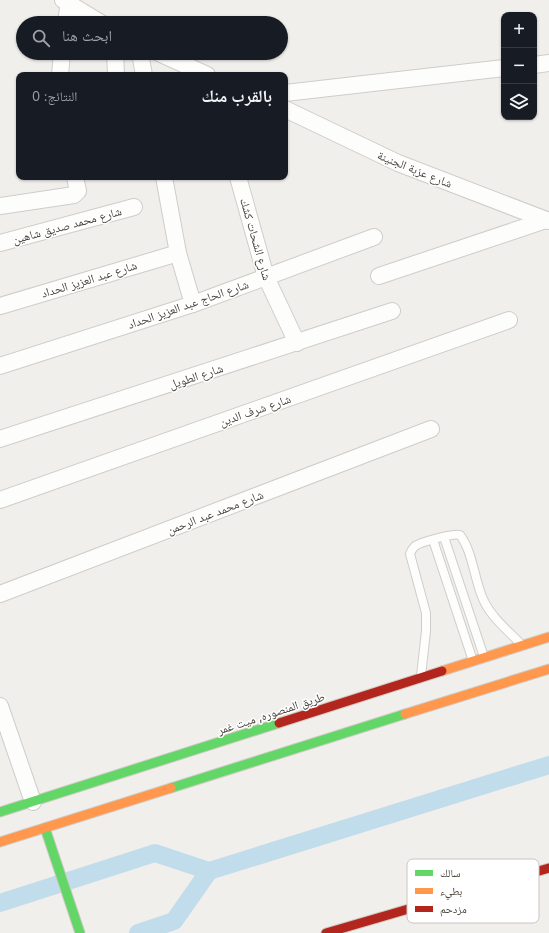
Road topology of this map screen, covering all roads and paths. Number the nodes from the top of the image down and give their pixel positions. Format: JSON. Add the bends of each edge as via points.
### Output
{"nodes":[{"id":1,"x":67,"y":1,"type":"edge"},
{"id":2,"x":66,"y":16,"type":"edge"},
{"id":3,"x":90,"y":16,"type":"edge"},
{"id":4,"x":61,"y":60,"type":"edge"},
{"id":5,"x":116,"y":60,"type":"edge"},
{"id":6,"x":141,"y":60,"type":"edge"},
{"id":7,"x":174,"y":60,"type":"edge"},
{"id":8,"x":549,"y":64,"type":"edge"},
{"id":9,"x":537,"y":65,"type":"edge"},
{"id":10,"x":501,"y":68,"type":"edge"},
{"id":11,"x":60,"y":72,"type":"edge"},
{"id":12,"x":116,"y":72,"type":"edge"},
{"id":13,"x":143,"y":72,"type":"edge"},
{"id":14,"x":200,"y":72,"type":"edge"},
{"id":15,"x":288,"y":93,"type":"edge"},
{"id":16,"x":288,"y":109,"type":"edge"},
{"id":17,"x":76,"y":180,"type":"edge"},
{"id":18,"x":165,"y":180,"type":"edge"},
{"id":19,"x":239,"y":180,"type":"edge"},
{"id":20,"x":0,"y":206,"type":"edge"},
{"id":21,"x":134,"y":207,"type":"dead end"},
{"id":22,"x":548,"y":220,"type":"edge"},
{"id":23,"x":374,"y":237,"type":"dead end"},
{"id":24,"x":0,"y":243,"type":"edge"},
{"id":25,"x":178,"y":253,"type":"junction"},
{"id":26,"x":379,"y":276,"type":"dead end"},
{"id":27,"x":266,"y":277,"type":"junction"},
{"id":28,"x":193,"y":304,"type":"junction"},
{"id":29,"x":0,"y":306,"type":"edge"},
{"id":30,"x":392,"y":311,"type":"dead end"},
{"id":31,"x":509,"y":320,"type":"dead end"},
{"id":32,"x":296,"y":343,"type":"junction"},
{"id":33,"x":0,"y":366,"type":"edge"},
{"id":34,"x":431,"y":429,"type":"dead end"},
{"id":35,"x":0,"y":440,"type":"edge"},
{"id":36,"x":0,"y":500,"type":"edge"},
{"id":37,"x":444,"y":537,"type":"junction"},
{"id":38,"x":432,"y":540,"type":"junction"},
{"id":39,"x":0,"y":594,"type":"edge"},
{"id":40,"x":549,"y":637,"type":"edge"},
{"id":41,"x":522,"y":645,"type":"junction"},
{"id":42,"x":484,"y":657,"type":"junction"},
{"id":43,"x":473,"y":661,"type":"junction"},
{"id":44,"x":549,"y":669,"type":"edge"},
{"id":45,"x":420,"y":678,"type":"junction"},
{"id":46,"x":0,"y":706,"type":"edge"},
{"id":47,"x":33,"y":802,"type":"junction"},
{"id":48,"x":0,"y":812,"type":"edge"},
{"id":49,"x":45,"y":828,"type":"junction"},
{"id":50,"x":0,"y":842,"type":"edge"},
{"id":51,"x":549,"y":868,"type":"edge"},
{"id":52,"x":539,"y":871,"type":"edge"},
{"id":53,"x":407,"y":909,"type":"edge"},
{"id":54,"x":80,"y":933,"type":"edge"},
{"id":55,"x":326,"y":933,"type":"edge"}],
"edges":[{"from":1,"to":2,"type":"street"},
{"from":1,"to":3,"type":"street"},
{"from":4,"to":11,"type":"street"},
{"from":5,"to":12,"type":"street"},
{"from":6,"to":13,"type":"street"},
{"from":7,"to":14,"type":"street"},
{"from":8,"to":9,"type":"street"},
{"from":10,"to":15,"type":"street"},
{"from":16,"to":22,"type":"street","name":"شارع عزبة الجنينة","via":[[398,163]]},
{"from":17,"to":20,"type":"street","via":[[78,191],[74,195]]},
{"from":18,"to":25,"type":"street"},
{"from":19,"to":27,"type":"street","name":"شارع الشحات كشك"},
{"from":21,"to":24,"type":"street","name":"شارع محمد صديق شاهين"},
{"from":22,"to":26,"type":"street"},
{"from":23,"to":27,"type":"street","name":"شارع الحاج عبد العزيز الحداد"},
{"from":25,"to":28,"type":"street"},
{"from":25,"to":29,"type":"street","name":"شارع عبد العزيز الحداد"},
{"from":27,"to":28,"type":"street","name":"شارع الحاج عبد العزيز الحداد"},
{"from":27,"to":32,"type":"street","name":"شارع الشحات كشك"},
{"from":28,"to":33,"type":"street","name":"شارع الحاج عبد العزيز الحداد"},
{"from":30,"to":32,"type":"street","name":"شارع الطويل"},
{"from":31,"to":36,"type":"street","name":"شارع شرف الدين"},
{"from":32,"to":35,"type":"street","name":"شارع الطويل"},
{"from":34,"to":39,"type":"street","name":"شارع محمد عبد الرحمن"},
{"from":37,"to":38,"type":"lane"},
{"from":37,"to":41,"type":"lane","via":[[456,534],[463,539],[485,603],[492,615]]},
{"from":37,"to":42,"type":"lane"},
{"from":38,"to":43,"type":"lane"},
{"from":38,"to":45,"type":"lane","via":[[414,547],[410,554],[426,613]]},
{"from":40,"to":41,"type":"main road","name":"طريق المنصوره, ميت غمر"},
{"from":41,"to":42,"type":"main road","name":"طريق المنصوره, ميت غمر"},
{"from":42,"to":43,"type":"main road","name":"طريق المنصوره, ميت غمر"},
{"from":43,"to":45,"type":"main road","name":"طريق المنصوره, ميت غمر"},
{"from":44,"to":49,"type":"main road"},
{"from":45,"to":47,"type":"main road","name":"طريق المنصوره, ميت غمر"},
{"from":46,"to":47,"type":"street"},
{"from":47,"to":48,"type":"main road","name":"طريق المنصوره, ميت غمر"},
{"from":49,"to":50,"type":"main road"},
{"from":49,"to":54,"type":"main road"},
{"from":51,"to":52,"type":"main road"},
{"from":53,"to":55,"type":"main road"}]}
